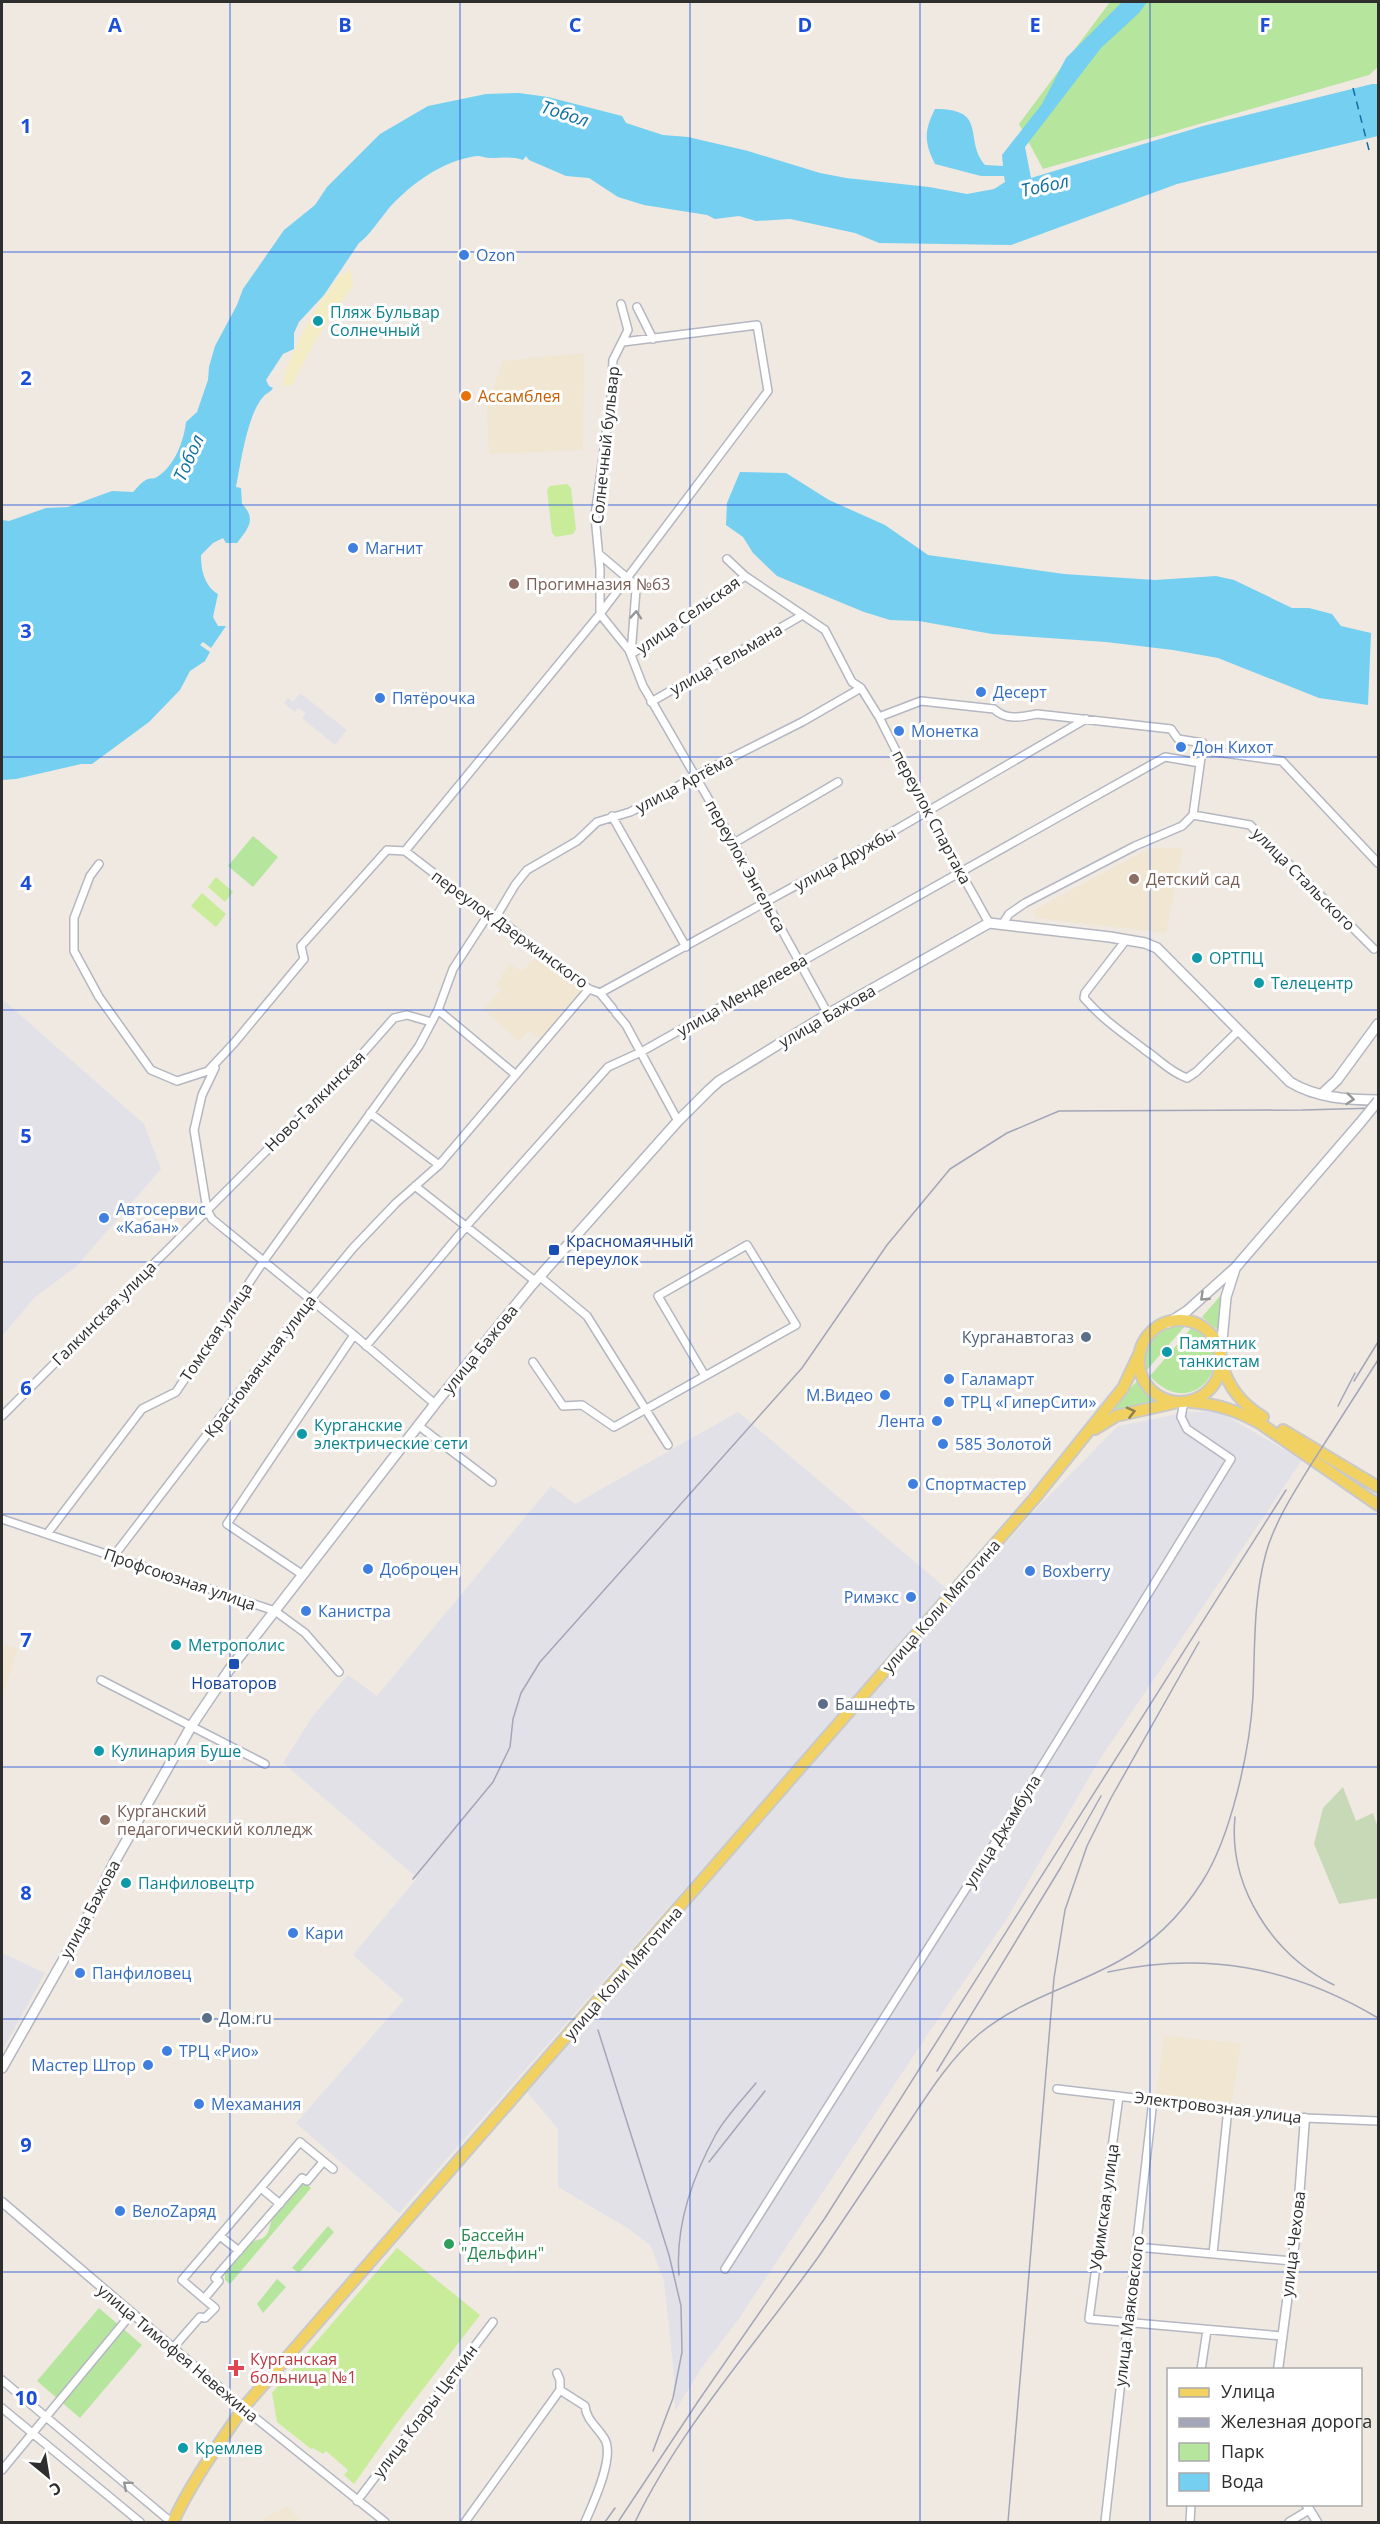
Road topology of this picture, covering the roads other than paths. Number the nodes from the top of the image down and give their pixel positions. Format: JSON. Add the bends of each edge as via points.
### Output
{"nodes":[{"id":1,"x":621,"y":304,"type":"dead end"},
{"id":2,"x":637,"y":307,"type":"dead end"},
{"id":3,"x":653,"y":339,"type":"junction"},
{"id":4,"x":623,"y":342,"type":"junction"},
{"id":5,"x":599,"y":554,"type":"junction"},
{"id":6,"x":727,"y":559,"type":"dead end"},
{"id":7,"x":745,"y":576,"type":"junction"},
{"id":8,"x":627,"y":578,"type":"junction"},
{"id":9,"x":600,"y":614,"type":"junction"},
{"id":10,"x":801,"y":616,"type":"junction"},
{"id":11,"x":631,"y":654,"type":"junction"},
{"id":12,"x":861,"y":688,"type":"junction"},
{"id":13,"x":651,"y":702,"type":"junction"},
{"id":14,"x":879,"y":717,"type":"junction"},
{"id":15,"x":1086,"y":719,"type":"junction"},
{"id":16,"x":1203,"y":746,"type":"junction"},
{"id":17,"x":1200,"y":763,"type":"junction"},
{"id":18,"x":695,"y":776,"type":"junction"},
{"id":19,"x":838,"y":782,"type":"dead end"},
{"id":20,"x":927,"y":813,"type":"junction"},
{"id":21,"x":1193,"y":815,"type":"junction"},
{"id":22,"x":612,"y":816,"type":"junction"},
{"id":23,"x":734,"y":843,"type":"junction"},
{"id":24,"x":405,"y":851,"type":"junction"},
{"id":25,"x":1378,"y":863,"type":"edge"},
{"id":26,"x":99,"y":864,"type":"dead end"},
{"id":27,"x":960,"y":871,"type":"junction"},
{"id":28,"x":766,"y":902,"type":"junction"},
{"id":29,"x":488,"y":915,"type":"junction"},
{"id":30,"x":496,"y":917,"type":"junction"},
{"id":31,"x":989,"y":923,"type":"junction"},
{"id":32,"x":1002,"y":925,"type":"junction"},
{"id":33,"x":1126,"y":940,"type":"junction"},
{"id":34,"x":686,"y":947,"type":"junction"},
{"id":35,"x":1374,"y":950,"type":"dead end"},
{"id":36,"x":801,"y":962,"type":"junction"},
{"id":37,"x":590,"y":988,"type":"junction"},
{"id":38,"x":600,"y":993,"type":"junction"},
{"id":39,"x":438,"y":1010,"type":"junction"},
{"id":40,"x":828,"y":1014,"type":"junction"},
{"id":41,"x":431,"y":1022,"type":"junction"},
{"id":42,"x":1378,"y":1024,"type":"edge"},
{"id":43,"x":1239,"y":1030,"type":"junction"},
{"id":44,"x":641,"y":1052,"type":"junction"},
{"id":45,"x":219,"y":1060,"type":"junction"},
{"id":46,"x":516,"y":1075,"type":"junction"},
{"id":47,"x":1322,"y":1094,"type":"junction"},
{"id":48,"x":1378,"y":1100,"type":"edge"},
{"id":49,"x":370,"y":1113,"type":"junction"},
{"id":50,"x":678,"y":1121,"type":"junction"},
{"id":51,"x":439,"y":1165,"type":"junction"},
{"id":52,"x":417,"y":1185,"type":"junction"},
{"id":53,"x":207,"y":1210,"type":"junction"},
{"id":54,"x":466,"y":1227,"type":"junction"},
{"id":55,"x":263,"y":1262,"type":"junction"},
{"id":56,"x":1236,"y":1267,"type":"junction"},
{"id":57,"x":537,"y":1279,"type":"junction"},
{"id":58,"x":310,"y":1300,"type":"junction"},
{"id":59,"x":1168,"y":1323,"type":"junction"},
{"id":60,"x":354,"y":1335,"type":"junction"},
{"id":61,"x":366,"y":1346,"type":"junction"},
{"id":62,"x":1141,"y":1350,"type":"junction"},
{"id":63,"x":1221,"y":1356,"type":"junction"},
{"id":64,"x":533,"y":1362,"type":"dead end"},
{"id":65,"x":705,"y":1376,"type":"junction"},
{"id":66,"x":1183,"y":1402,"type":"junction"},
{"id":67,"x":435,"y":1404,"type":"junction"},
{"id":68,"x":646,"y":1410,"type":"junction"},
{"id":69,"x":2,"y":1416,"type":"edge"},
{"id":70,"x":419,"y":1426,"type":"junction"},
{"id":71,"x":1088,"y":1434,"type":"junction"},
{"id":72,"x":668,"y":1445,"type":"dead end"},
{"id":73,"x":492,"y":1482,"type":"dead end"},
{"id":74,"x":1378,"y":1487,"type":"edge"},
{"id":75,"x":1378,"y":1505,"type":"edge"},
{"id":76,"x":2,"y":1519,"type":"edge"},
{"id":77,"x":48,"y":1534,"type":"junction"},
{"id":78,"x":113,"y":1557,"type":"junction"},
{"id":79,"x":303,"y":1575,"type":"junction"},
{"id":80,"x":275,"y":1611,"type":"junction"},
{"id":81,"x":339,"y":1672,"type":"dead end"},
{"id":82,"x":101,"y":1680,"type":"dead end"},
{"id":83,"x":192,"y":1725,"type":"junction"},
{"id":84,"x":265,"y":1764,"type":"dead end"},
{"id":85,"x":2,"y":2068,"type":"edge"},
{"id":86,"x":1057,"y":2089,"type":"dead end"},
{"id":87,"x":1119,"y":2096,"type":"junction"},
{"id":88,"x":1153,"y":2100,"type":"junction"},
{"id":89,"x":1228,"y":2108,"type":"junction"},
{"id":90,"x":1305,"y":2118,"type":"junction"},
{"id":91,"x":1378,"y":2121,"type":"edge"},
{"id":92,"x":323,"y":2162,"type":"junction"},
{"id":93,"x":333,"y":2169,"type":"dead end"},
{"id":94,"x":261,"y":2188,"type":"junction"},
{"id":95,"x":2,"y":2202,"type":"edge"},
{"id":96,"x":280,"y":2204,"type":"junction"},
{"id":97,"x":220,"y":2236,"type":"junction"},
{"id":98,"x":1136,"y":2247,"type":"junction"},
{"id":99,"x":238,"y":2251,"type":"junction"},
{"id":100,"x":1213,"y":2254,"type":"junction"},
{"id":101,"x":1292,"y":2261,"type":"junction"},
{"id":102,"x":725,"y":2269,"type":"dead end"},
{"id":103,"x":204,"y":2299,"type":"junction"},
{"id":104,"x":132,"y":2313,"type":"junction"},
{"id":105,"x":493,"y":2322,"type":"dead end"},
{"id":106,"x":1128,"y":2323,"type":"junction"},
{"id":107,"x":1207,"y":2330,"type":"junction"},
{"id":108,"x":1282,"y":2336,"type":"junction"},
{"id":109,"x":173,"y":2348,"type":"junction"},
{"id":110,"x":1201,"y":2368,"type":"edge"},
{"id":111,"x":1278,"y":2368,"type":"edge"},
{"id":112,"x":557,"y":2373,"type":"dead end"},
{"id":113,"x":2,"y":2380,"type":"edge"},
{"id":114,"x":560,"y":2390,"type":"junction"},
{"id":115,"x":2,"y":2408,"type":"edge"},
{"id":116,"x":243,"y":2408,"type":"junction"},
{"id":117,"x":46,"y":2417,"type":"junction"},
{"id":118,"x":32,"y":2434,"type":"junction"},
{"id":119,"x":2,"y":2470,"type":"edge"},
{"id":120,"x":357,"y":2501,"type":"junction"},
{"id":121,"x":1191,"y":2506,"type":"edge"},
{"id":122,"x":1307,"y":2507,"type":"edge"},
{"id":123,"x":140,"y":2523,"type":"edge"},
{"id":124,"x":172,"y":2523,"type":"edge"},
{"id":125,"x":385,"y":2523,"type":"edge"},
{"id":126,"x":465,"y":2523,"type":"edge"},
{"id":127,"x":585,"y":2523,"type":"edge"},
{"id":128,"x":1105,"y":2523,"type":"edge"},
{"id":129,"x":1190,"y":2523,"type":"edge"},
{"id":130,"x":1289,"y":2523,"type":"edge"},
{"id":131,"x":1317,"y":2523,"type":"edge"}],
"edges":[{"from":1,"to":4,"type":"street","name":"Солнечный бульвар","via":[[628,330]]},
{"from":2,"to":3,"type":"street"},
{"from":3,"to":4,"type":"street"},
{"from":3,"to":8,"type":"street","via":[[757,325],[768,391]]},
{"from":4,"to":5,"type":"street","name":"Солнечный бульвар","via":[[613,360],[595,516]]},
{"from":5,"to":8,"type":"street"},
{"from":5,"to":9,"type":"street","name":"Солнечный бульвар"},
{"from":6,"to":7,"type":"street","name":"переулок Спартака"},
{"from":7,"to":10,"type":"street","name":"переулок Спартака"},
{"from":7,"to":11,"type":"street","name":"улица Сельская"},
{"from":8,"to":9,"type":"street"},
{"from":11,"to":8,"type":"street","name":"переулок Энгельса","one_way":true,"via":[[637,594]]},
{"from":9,"to":11,"type":"street","name":"переулок Энгельса"},
{"from":9,"to":24,"type":"street"},
{"from":10,"to":12,"type":"street","name":"переулок Спартака","via":[[825,630],[852,682]]},
{"from":10,"to":13,"type":"street","name":"улица Тельмана"},
{"from":11,"to":13,"type":"street","name":"переулок Энгельса"},
{"from":12,"to":14,"type":"street","name":"переулок Спартака"},
{"from":12,"to":18,"type":"street","name":"улица Артёма"},
{"from":13,"to":18,"type":"street","name":"переулок Энгельса"},
{"from":14,"to":15,"type":"street","via":[[921,701],[994,709],[1000,716],[1019,718],[1037,714]]},
{"from":14,"to":20,"type":"street","name":"переулок Спартака"},
{"from":15,"to":16,"type":"street","via":[[1171,729],[1178,739]]},
{"from":15,"to":20,"type":"street","name":"улица Дружбы"},
{"from":16,"to":17,"type":"street"},
{"from":16,"to":25,"type":"street","via":[[1282,761]]},
{"from":17,"to":21,"type":"street"},
{"from":17,"to":27,"type":"street","name":"улица Менделеева","via":[[1165,757]]},
{"from":18,"to":22,"type":"street","name":"улица Артёма","via":[[630,812]]},
{"from":18,"to":23,"type":"street","name":"переулок Энгельса"},
{"from":19,"to":23,"type":"street"},
{"from":20,"to":27,"type":"street","name":"переулок Спартака"},
{"from":20,"to":28,"type":"street","name":"улица Дружбы"},
{"from":21,"to":32,"type":"street","via":[[1182,826],[1025,903],[1009,914]]},
{"from":21,"to":35,"type":"street","name":"улица Стальского","via":[[1250,825]]},
{"from":22,"to":30,"type":"street","name":"улица Артёма","via":[[597,822],[577,842],[527,870]]},
{"from":22,"to":34,"type":"street"},
{"from":23,"to":28,"type":"street","name":"переулок Энгельса"},
{"from":24,"to":29,"type":"street","name":"переулок Дзержинского"},
{"from":24,"to":45,"type":"street","via":[[387,850],[301,946],[304,959]]},
{"from":26,"to":45,"type":"street","via":[[90,876],[74,918],[74,951],[99,997],[151,1070],[177,1081],[208,1071]]},
{"from":27,"to":31,"type":"street","name":"переулок Спартака"},
{"from":27,"to":36,"type":"street","name":"улица Менделеева"},
{"from":28,"to":34,"type":"street","name":"улица Дружбы"},
{"from":28,"to":36,"type":"street","name":"переулок Энгельса"},
{"from":29,"to":30,"type":"street","name":"переулок Дзержинского"},
{"from":29,"to":39,"type":"street","via":[[453,969]]},
{"from":30,"to":37,"type":"street","name":"переулок Дзержинского"},
{"from":31,"to":32,"type":"main road"},
{"from":31,"to":40,"type":"main road","name":"улица Бажова"},
{"from":32,"to":33,"type":"main road"},
{"from":33,"to":43,"type":"main road","via":[[1146,943],[1169,957]]},
{"from":33,"to":43,"type":"street","via":[[1084,998],[1113,1028],[1174,1074],[1187,1078]]},
{"from":34,"to":38,"type":"street","name":"улица Дружбы"},
{"from":36,"to":40,"type":"street","name":"переулок Энгельса"},
{"from":36,"to":44,"type":"street","name":"улица Менделеева"},
{"from":37,"to":38,"type":"street","name":"переулок Дзержинского"},
{"from":37,"to":46,"type":"street"},
{"from":38,"to":44,"type":"street","name":"переулок Дзержинского","via":[[626,1025]]},
{"from":39,"to":41,"type":"street"},
{"from":39,"to":46,"type":"street"},
{"from":40,"to":50,"type":"main road","name":"улица Бажова","via":[[719,1081]]},
{"from":41,"to":49,"type":"street"},
{"from":41,"to":53,"type":"street","name":"Ново-Галкинская","via":[[407,1015],[394,1018]]},
{"from":42,"to":47,"type":"main road"},
{"from":43,"to":47,"type":"main road","via":[[1290,1082]]},
{"from":44,"to":50,"type":"street","name":"переулок Дзержинского"},
{"from":44,"to":54,"type":"street","name":"улица Менделеева","via":[[608,1067]]},
{"from":45,"to":53,"type":"street","via":[[202,1095],[194,1130]]},
{"from":46,"to":51,"type":"street"},
{"from":47,"to":48,"type":"main road","one_way":true},
{"from":48,"to":56,"type":"main road","bridge":true},
{"from":49,"to":51,"type":"street"},
{"from":49,"to":55,"type":"street","name":"Томская улица"},
{"from":50,"to":57,"type":"main road","name":"улица Бажова"},
{"from":51,"to":52,"type":"street"},
{"from":52,"to":54,"type":"street"},
{"from":52,"to":58,"type":"street","name":"Красномаячная улица","via":[[353,1248]]},
{"from":53,"to":55,"type":"street","via":[[212,1220]]},
{"from":53,"to":69,"type":"street","name":"Галкинская улица"},
{"from":54,"to":57,"type":"street"},
{"from":54,"to":61,"type":"street","name":"улица Менделеева"},
{"from":55,"to":58,"type":"street"},
{"from":55,"to":77,"type":"street","name":"Томская улица","via":[[176,1392],[142,1409]]},
{"from":56,"to":59,"type":"main road","one_way":true},
{"from":56,"to":63,"type":"main road","via":[[1226,1297]]},
{"from":57,"to":67,"type":"main road","name":"улица Бажова"},
{"from":57,"to":68,"type":"street","via":[[587,1316]]},
{"from":58,"to":60,"type":"street"},
{"from":58,"to":78,"type":"street","name":"Красномаячная улица"},
{"from":59,"to":62,"type":"main road","via":[[1152,1332]]},
{"from":59,"to":63,"type":"main road","via":[[1184,1321],[1199,1325],[1212,1335]]},
{"from":60,"to":61,"type":"street"},
{"from":60,"to":79,"type":"street","via":[[227,1524]]},
{"from":61,"to":67,"type":"street"},
{"from":62,"to":66,"type":"main road","via":[[1140,1370],[1149,1388],[1159,1396]]},
{"from":62,"to":71,"type":"main road","name":"улица Коли Мяготина","via":[[1127,1382]]},
{"from":63,"to":66,"type":"main road","via":[[1218,1376],[1210,1390]]},
{"from":63,"to":74,"type":"main road","via":[[1234,1390],[1253,1411]]},
{"from":64,"to":68,"type":"street","via":[[563,1406],[582,1405],[614,1427]]},
{"from":65,"to":65,"type":"street","via":[[658,1296],[747,1245],[796,1324]]},
{"from":65,"to":68,"type":"street"},
{"from":71,"to":66,"type":"main road","name":"улица Коли Мяготина","one_way":true,"via":[[1116,1416]]},
{"from":66,"to":75,"type":"main road","via":[[1221,1405],[1252,1418]]},
{"from":66,"to":102,"type":"street","name":"улица Джамбула","via":[[1181,1417],[1187,1429],[1231,1459],[992,1849]]},
{"from":67,"to":70,"type":"main road","name":"улица Бажова"},
{"from":68,"to":72,"type":"street"},
{"from":70,"to":73,"type":"street"},
{"from":70,"to":79,"type":"main road","name":"улица Бажова"},
{"from":71,"to":116,"type":"main road","name":"улица Коли Мяготина"},
{"from":76,"to":77,"type":"street","name":"Профсоюзная улица"},
{"from":77,"to":78,"type":"street","name":"Профсоюзная улица"},
{"from":78,"to":80,"type":"street","name":"Профсоюзная улица"},
{"from":79,"to":80,"type":"main road","name":"улица Бажова"},
{"from":80,"to":81,"type":"street","name":"Профсоюзная улица","via":[[305,1634]]},
{"from":80,"to":83,"type":"main road","name":"улица Бажова"},
{"from":82,"to":83,"type":"street"},
{"from":83,"to":84,"type":"street"},
{"from":83,"to":85,"type":"main road","name":"улица Бажова"},
{"from":86,"to":87,"type":"street","name":"Электровозная улица"},
{"from":87,"to":88,"type":"street","name":"Электровозная улица"},
{"from":87,"to":106,"type":"street","name":"Уфимская улица","via":[[1089,2319]]},
{"from":88,"to":89,"type":"street","name":"Электровозная улица"},
{"from":88,"to":98,"type":"street","name":"улица Маяковского"},
{"from":89,"to":90,"type":"street","name":"Электровозная улица"},
{"from":89,"to":100,"type":"street"},
{"from":90,"to":91,"type":"street","name":"Электровозная улица"},
{"from":90,"to":101,"type":"street","name":"улица Чехова"},
{"from":92,"to":93,"type":"street"},
{"from":92,"to":94,"type":"street","via":[[300,2142]]},
{"from":92,"to":96,"type":"street","via":[[306,2181],[302,2178]]},
{"from":94,"to":96,"type":"street"},
{"from":94,"to":97,"type":"street"},
{"from":95,"to":104,"type":"street","name":"улица Тимофея Невежина"},
{"from":96,"to":99,"type":"street"},
{"from":97,"to":99,"type":"street"},
{"from":97,"to":103,"type":"street","via":[[182,2280]]},
{"from":98,"to":100,"type":"street"},
{"from":98,"to":106,"type":"street","name":"улица Маяковского"},
{"from":99,"to":103,"type":"street","via":[[215,2278],[219,2281]]},
{"from":100,"to":101,"type":"street"},
{"from":101,"to":108,"type":"street","name":"улица Чехова"},
{"from":103,"to":109,"type":"street","via":[[215,2308],[206,2318],[200,2317]]},
{"from":104,"to":109,"type":"street","name":"улица Тимофея Невежина"},
{"from":104,"to":117,"type":"street"},
{"from":105,"to":120,"type":"street","name":"улица Клары Цеткин"},
{"from":106,"to":107,"type":"street"},
{"from":106,"to":128,"type":"street","name":"улица Маяковского"},
{"from":107,"to":108,"type":"street"},
{"from":107,"to":110,"type":"street"},
{"from":108,"to":111,"type":"street","name":"улица Чехова"},
{"from":109,"to":116,"type":"street","name":"улица Тимофея Невежина"},
{"from":112,"to":114,"type":"street"},
{"from":113,"to":117,"type":"street"},
{"from":114,"to":126,"type":"street"},
{"from":114,"to":127,"type":"street","via":[[585,2406],[588,2417],[607,2443],[605,2467]]},
{"from":115,"to":118,"type":"street"},
{"from":116,"to":120,"type":"street","name":"улица Тимофея Невежина"},
{"from":116,"to":124,"type":"main road","name":"улица Коли Мяготина"},
{"from":117,"to":118,"type":"street"},
{"from":124,"to":117,"type":"street","one_way":true},
{"from":118,"to":119,"type":"street"},
{"from":118,"to":123,"type":"street"},
{"from":120,"to":125,"type":"street","name":"улица Тимофея Невежина"},
{"from":121,"to":129,"type":"street"},
{"from":122,"to":130,"type":"street"},
{"from":122,"to":131,"type":"street"}]}
